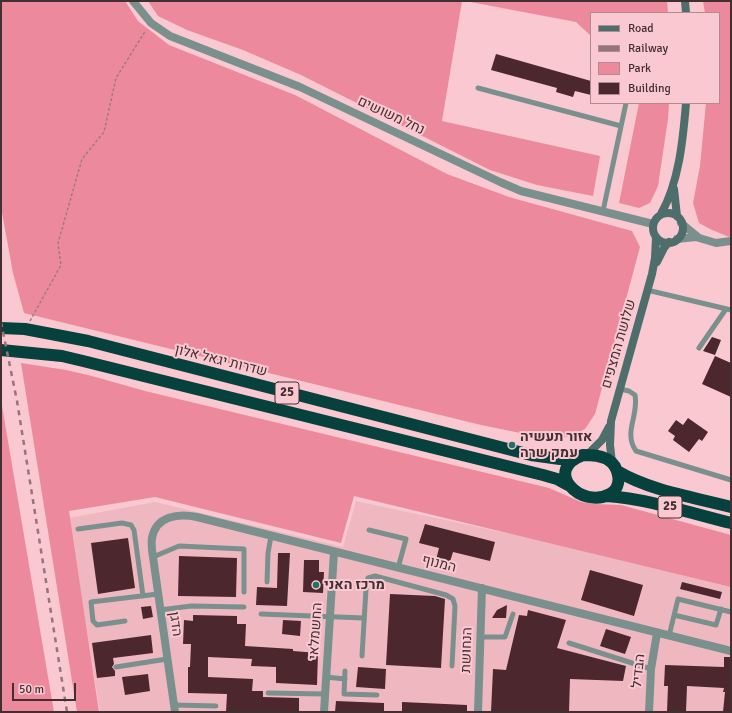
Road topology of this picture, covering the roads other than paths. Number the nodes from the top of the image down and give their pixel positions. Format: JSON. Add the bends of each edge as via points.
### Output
{"nodes":[{"id":1,"x":133,"y":1,"type":"edge"},
{"id":2,"x":684,"y":1,"type":"edge"},
{"id":3,"x":686,"y":12,"type":"edge"},
{"id":4,"x":478,"y":88,"type":"dead end"},
{"id":5,"x":626,"y":104,"type":"edge"},
{"id":6,"x":686,"y":104,"type":"edge"},
{"id":7,"x":621,"y":126,"type":"junction"},
{"id":8,"x":674,"y":186,"type":"junction"},
{"id":9,"x":603,"y":211,"type":"junction"},
{"id":10,"x":661,"y":214,"type":"junction"},
{"id":11,"x":679,"y":219,"type":"junction"},
{"id":12,"x":653,"y":224,"type":"junction"},
{"id":13,"x":656,"y":237,"type":"junction"},
{"id":14,"x":700,"y":238,"type":"junction"},
{"id":15,"x":677,"y":239,"type":"junction"},
{"id":16,"x":731,"y":241,"type":"edge"},
{"id":17,"x":669,"y":242,"type":"junction"},
{"id":18,"x":652,"y":274,"type":"junction"},
{"id":19,"x":647,"y":290,"type":"junction"},
{"id":20,"x":729,"y":309,"type":"edge"},
{"id":21,"x":1,"y":328,"type":"edge"},
{"id":22,"x":699,"y":348,"type":"dead end"},
{"id":23,"x":1,"y":350,"type":"edge"},
{"id":24,"x":620,"y":389,"type":"junction"},
{"id":25,"x":611,"y":421,"type":"junction"},
{"id":26,"x":587,"y":455,"type":"junction"},
{"id":27,"x":574,"y":459,"type":"junction"},
{"id":28,"x":615,"y":467,"type":"junction"},
{"id":29,"x":731,"y":480,"type":"edge"},
{"id":30,"x":568,"y":485,"type":"junction"},
{"id":31,"x":607,"y":496,"type":"junction"},
{"id":32,"x":731,"y":507,"type":"edge"},
{"id":33,"x":731,"y":523,"type":"edge"},
{"id":34,"x":78,"y":529,"type":"dead end"},
{"id":35,"x":369,"y":530,"type":"dead end"},
{"id":36,"x":271,"y":536,"type":"junction"},
{"id":37,"x":152,"y":539,"type":"joint"},
{"id":38,"x":334,"y":552,"type":"junction"},
{"id":39,"x":153,"y":557,"type":"junction"},
{"id":40,"x":398,"y":568,"type":"junction"},
{"id":41,"x":267,"y":582,"type":"dead end"},
{"id":42,"x":482,"y":588,"type":"junction"},
{"id":43,"x":244,"y":592,"type":"dead end"},
{"id":44,"x":158,"y":594,"type":"junction"},
{"id":45,"x":143,"y":596,"type":"junction"},
{"id":46,"x":244,"y":607,"type":"dead end"},
{"id":47,"x":160,"y":610,"type":"junction"},
{"id":48,"x":721,"y":610,"type":"junction"},
{"id":49,"x":731,"y":612,"type":"edge"},
{"id":50,"x":261,"y":614,"type":"dead end"},
{"id":51,"x":513,"y":614,"type":"dead end"},
{"id":52,"x":674,"y":615,"type":"junction"},
{"id":53,"x":330,"y":616,"type":"junction"},
{"id":54,"x":364,"y":618,"type":"junction"},
{"id":55,"x":125,"y":622,"type":"dead end"},
{"id":56,"x":657,"y":633,"type":"junction"},
{"id":57,"x":669,"y":636,"type":"junction"},
{"id":58,"x":480,"y":637,"type":"junction"},
{"id":59,"x":569,"y":642,"type":"dead end"},
{"id":60,"x":731,"y":651,"type":"edge"},
{"id":61,"x":362,"y":656,"type":"dead end"},
{"id":62,"x":167,"y":659,"type":"junction"},
{"id":63,"x":452,"y":666,"type":"dead end"},
{"id":64,"x":116,"y":667,"type":"dead end"},
{"id":65,"x":651,"y":669,"type":"junction"},
{"id":66,"x":345,"y":671,"type":"dead end"},
{"id":67,"x":326,"y":677,"type":"junction"},
{"id":68,"x":345,"y":679,"type":"junction"},
{"id":69,"x":268,"y":693,"type":"dead end"},
{"id":70,"x":325,"y":694,"type":"junction"},
{"id":71,"x":377,"y":695,"type":"dead end"},
{"id":72,"x":216,"y":706,"type":"dead end"},
{"id":73,"x":174,"y":709,"type":"edge"},
{"id":74,"x":324,"y":712,"type":"edge"},
{"id":75,"x":478,"y":712,"type":"edge"},
{"id":76,"x":649,"y":712,"type":"edge"}],
"edges":[{"from":1,"to":9,"type":"street","name":"נחל משושים","via":[[151,23],[170,36],[300,87],[500,182],[526,192]]},
{"from":2,"to":3,"type":"street"},
{"from":4,"to":7,"type":"lane"},
{"from":5,"to":7,"type":"lane"},
{"from":6,"to":8,"type":"street"},
{"from":7,"to":9,"type":"lane"},
{"from":8,"to":10,"type":"street"},
{"from":8,"to":11,"type":"street"},
{"from":9,"to":12,"type":"street","name":"נחל משושים"},
{"from":10,"to":11,"type":"street","via":[[669,213]]},
{"from":10,"to":12,"type":"street"},
{"from":11,"to":14,"type":"street"},
{"from":11,"to":15,"type":"street","via":[[682,231]]},
{"from":12,"to":13,"type":"street"},
{"from":13,"to":17,"type":"street"},
{"from":13,"to":18,"type":"street","name":"שלושת המצפים","via":[[657,248]]},
{"from":14,"to":15,"type":"street"},
{"from":14,"to":16,"type":"street","via":[[716,243]]},
{"from":15,"to":17,"type":"street"},
{"from":17,"to":18,"type":"street","name":"שלושת המצפים"},
{"from":18,"to":19,"type":"street","name":"שלושת המצפים"},
{"from":19,"to":20,"type":"lane"},
{"from":19,"to":24,"type":"street","name":"שלושת המצפים"},
{"from":20,"to":22,"type":"lane"},
{"from":21,"to":27,"type":"highway","name":"שדרות יגאל אלון","number":"25","via":[[66,336],[531,456]]},
{"from":23,"to":30,"type":"highway","number":"25","via":[[62,356],[543,475]]},
{"from":24,"to":25,"type":"street","name":"שלושת המצפים"},
{"from":24,"to":29,"type":"lane","via":[[635,395],[636,404],[630,434],[631,444],[636,451]]},
{"from":25,"to":26,"type":"street","name":"שלושת המצפים","via":[[602,440]]},
{"from":25,"to":28,"type":"street","name":"שלושת המצפים","via":[[610,445]]},
{"from":26,"to":27,"type":"highway","number":"25"},
{"from":26,"to":28,"type":"highway","number":"25","via":[[600,456]]},
{"from":27,"to":30,"type":"highway","via":[[566,471]]},
{"from":28,"to":31,"type":"highway","via":[[619,478],[617,487]]},
{"from":28,"to":32,"type":"highway","number":"25","via":[[627,476],[660,488]]},
{"from":30,"to":31,"type":"highway","number":"25","via":[[585,496]]},
{"from":31,"to":33,"type":"highway","number":"25","via":[[644,501]]},
{"from":34,"to":45,"type":"lane","via":[[122,522],[131,525],[134,530]]},
{"from":35,"to":40,"type":"lane","via":[[406,539]]},
{"from":36,"to":37,"type":"street","name":"המנוף","via":[[185,514],[162,521],[155,528]]},
{"from":36,"to":38,"type":"street","name":"המנוף"},
{"from":36,"to":41,"type":"lane"},
{"from":37,"to":39,"type":"street","name":"הדגן"},
{"from":38,"to":40,"type":"street","name":"המנוף"},
{"from":38,"to":53,"type":"street","name":"החשמלאי"},
{"from":39,"to":43,"type":"lane","via":[[179,546],[244,549]]},
{"from":39,"to":44,"type":"street","name":"הדגן"},
{"from":40,"to":42,"type":"street","name":"המנוף"},
{"from":42,"to":56,"type":"street","name":"המנוף"},
{"from":42,"to":58,"type":"street","name":"הנחושת"},
{"from":44,"to":45,"type":"lane"},
{"from":44,"to":47,"type":"street","name":"הדגן"},
{"from":45,"to":55,"type":"lane","via":[[91,602],[93,621],[96,625]]},
{"from":46,"to":47,"type":"lane","via":[[191,606]]},
{"from":47,"to":62,"type":"street","name":"הדגן"},
{"from":48,"to":49,"type":"lane"},
{"from":48,"to":52,"type":"lane","via":[[678,600]]},
{"from":48,"to":52,"type":"lane","via":[[716,626]]},
{"from":50,"to":53,"type":"lane"},
{"from":51,"to":58,"type":"lane","via":[[505,637]]},
{"from":52,"to":57,"type":"lane"},
{"from":53,"to":54,"type":"lane"},
{"from":53,"to":67,"type":"street","name":"החשמלאי"},
{"from":54,"to":61,"type":"lane"},
{"from":54,"to":63,"type":"lane","via":[[368,578],[375,576],[446,595],[453,599],[455,606]]},
{"from":56,"to":57,"type":"street","name":"המנוף"},
{"from":56,"to":65,"type":"street","name":"הבדיל"},
{"from":57,"to":60,"type":"street","name":"המנוף"},
{"from":58,"to":75,"type":"street","name":"הנחושת"},
{"from":59,"to":65,"type":"lane"},
{"from":62,"to":64,"type":"lane"},
{"from":62,"to":73,"type":"street","name":"הדגן"},
{"from":65,"to":76,"type":"street","name":"הבדיל"},
{"from":66,"to":68,"type":"lane"},
{"from":67,"to":68,"type":"lane"},
{"from":67,"to":70,"type":"street","name":"החשמלאי"},
{"from":68,"to":71,"type":"lane","via":[[344,694]]},
{"from":69,"to":70,"type":"lane"},
{"from":70,"to":74,"type":"street","name":"החשמלאי"},
{"from":72,"to":73,"type":"lane"}]}
